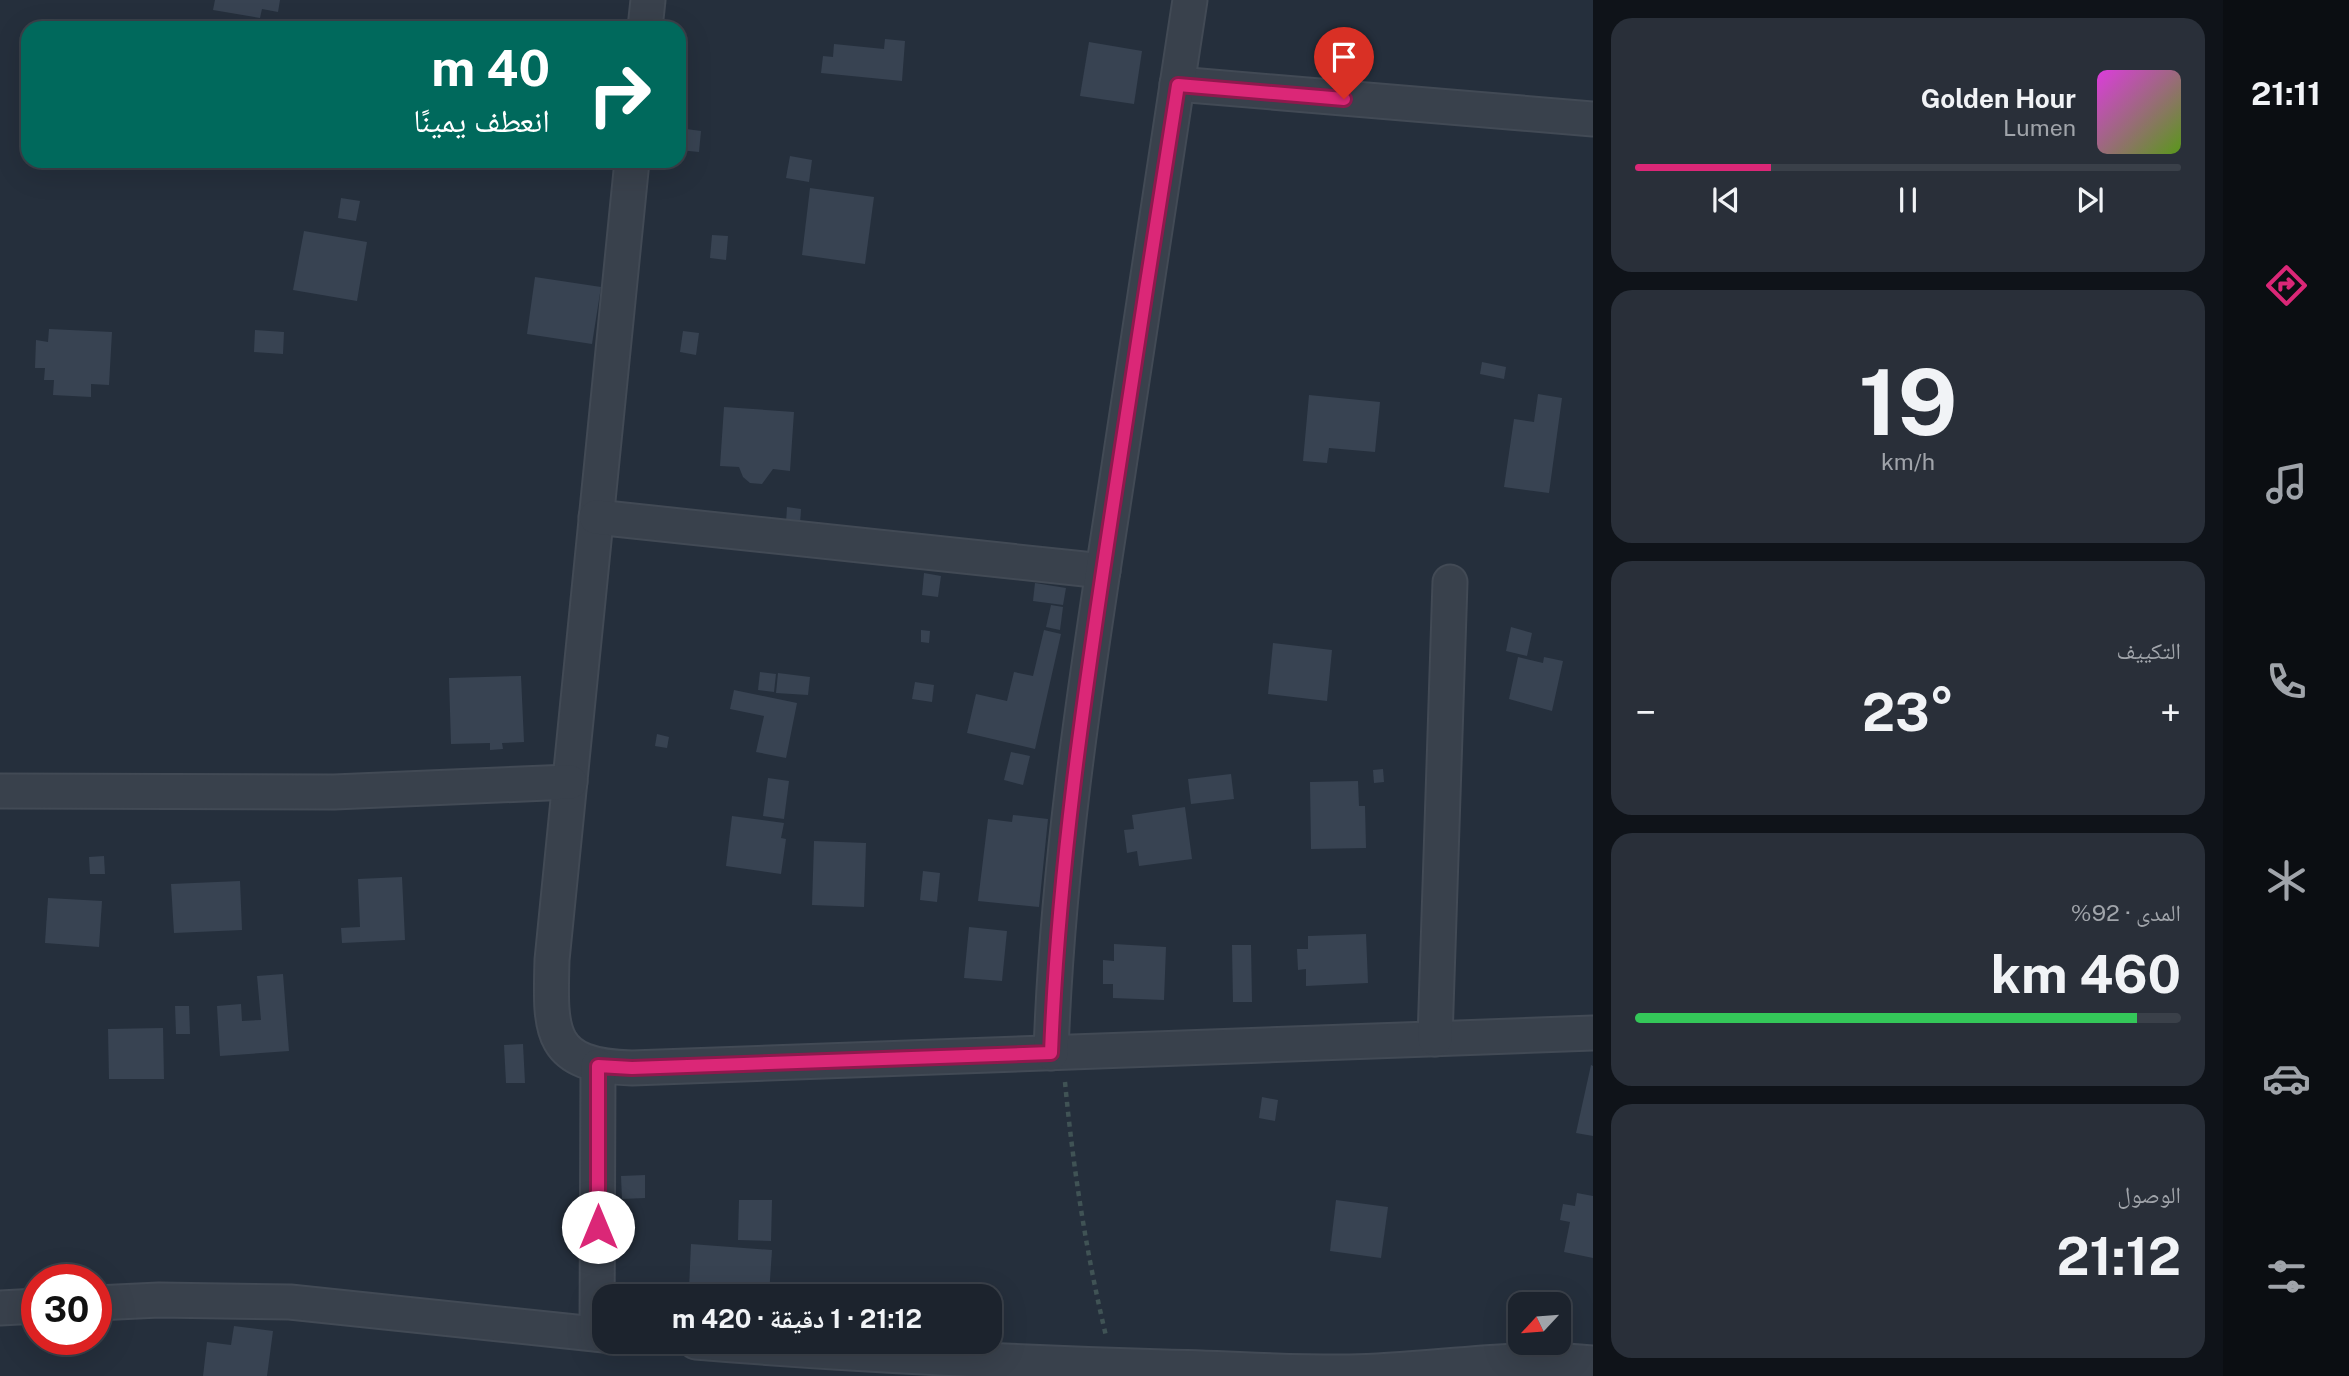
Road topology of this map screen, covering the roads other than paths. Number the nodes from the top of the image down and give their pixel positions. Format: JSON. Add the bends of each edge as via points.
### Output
{"nodes":[{"id":1,"x":648,"y":0,"type":"edge"},
{"id":2,"x":1190,"y":0,"type":"edge"},
{"id":3,"x":646,"y":21,"type":"edge"},
{"id":4,"x":1178,"y":85,"type":"junction"},
{"id":5,"x":1593,"y":119,"type":"edge"},
{"id":6,"x":631,"y":168,"type":"edge"},
{"id":7,"x":596,"y":517,"type":"junction"},
{"id":8,"x":1103,"y":571,"type":"junction"},
{"id":9,"x":1450,"y":582,"type":"dead end"},
{"id":10,"x":570,"y":782,"type":"junction"},
{"id":11,"x":0,"y":791,"type":"edge"},
{"id":12,"x":1593,"y":1033,"type":"edge"},
{"id":13,"x":1435,"y":1039,"type":"junction"},
{"id":14,"x":1057,"y":1053,"type":"junction"},
{"id":15,"x":598,"y":1066,"type":"junction"},
{"id":16,"x":600,"y":1284,"type":"edge"},
{"id":17,"x":112,"y":1302,"type":"edge"},
{"id":18,"x":21,"y":1307,"type":"edge"},
{"id":19,"x":0,"y":1308,"type":"edge"},
{"id":20,"x":592,"y":1333,"type":"edge"},
{"id":21,"x":843,"y":1354,"type":"edge"},
{"id":22,"x":1593,"y":1363,"type":"edge"},
{"id":23,"x":1120,"y":1369,"type":"edge"}],
"edges":[{"from":1,"to":3,"type":"street"},
{"from":2,"to":4,"type":"street"},
{"from":4,"to":5,"type":"street"},
{"from":4,"to":8,"type":"street"},
{"from":6,"to":7,"type":"street"},
{"from":7,"to":8,"type":"street"},
{"from":7,"to":10,"type":"street"},
{"from":8,"to":14,"type":"street","via":[[1064,854],[1054,976]]},
{"from":9,"to":13,"type":"street"},
{"from":10,"to":11,"type":"street","via":[[334,792]]},
{"from":10,"to":15,"type":"street","via":[[552,960],[552,1015],[569,1053]]},
{"from":12,"to":13,"type":"street"},
{"from":13,"to":14,"type":"street"},
{"from":14,"to":15,"type":"street"},
{"from":15,"to":16,"type":"street"},
{"from":17,"to":20,"type":"street","via":[[290,1302]]},
{"from":18,"to":19,"type":"street"},
{"from":21,"to":23,"type":"street"},
{"from":22,"to":23,"type":"street","via":[[1515,1361],[1350,1372]]}]}
